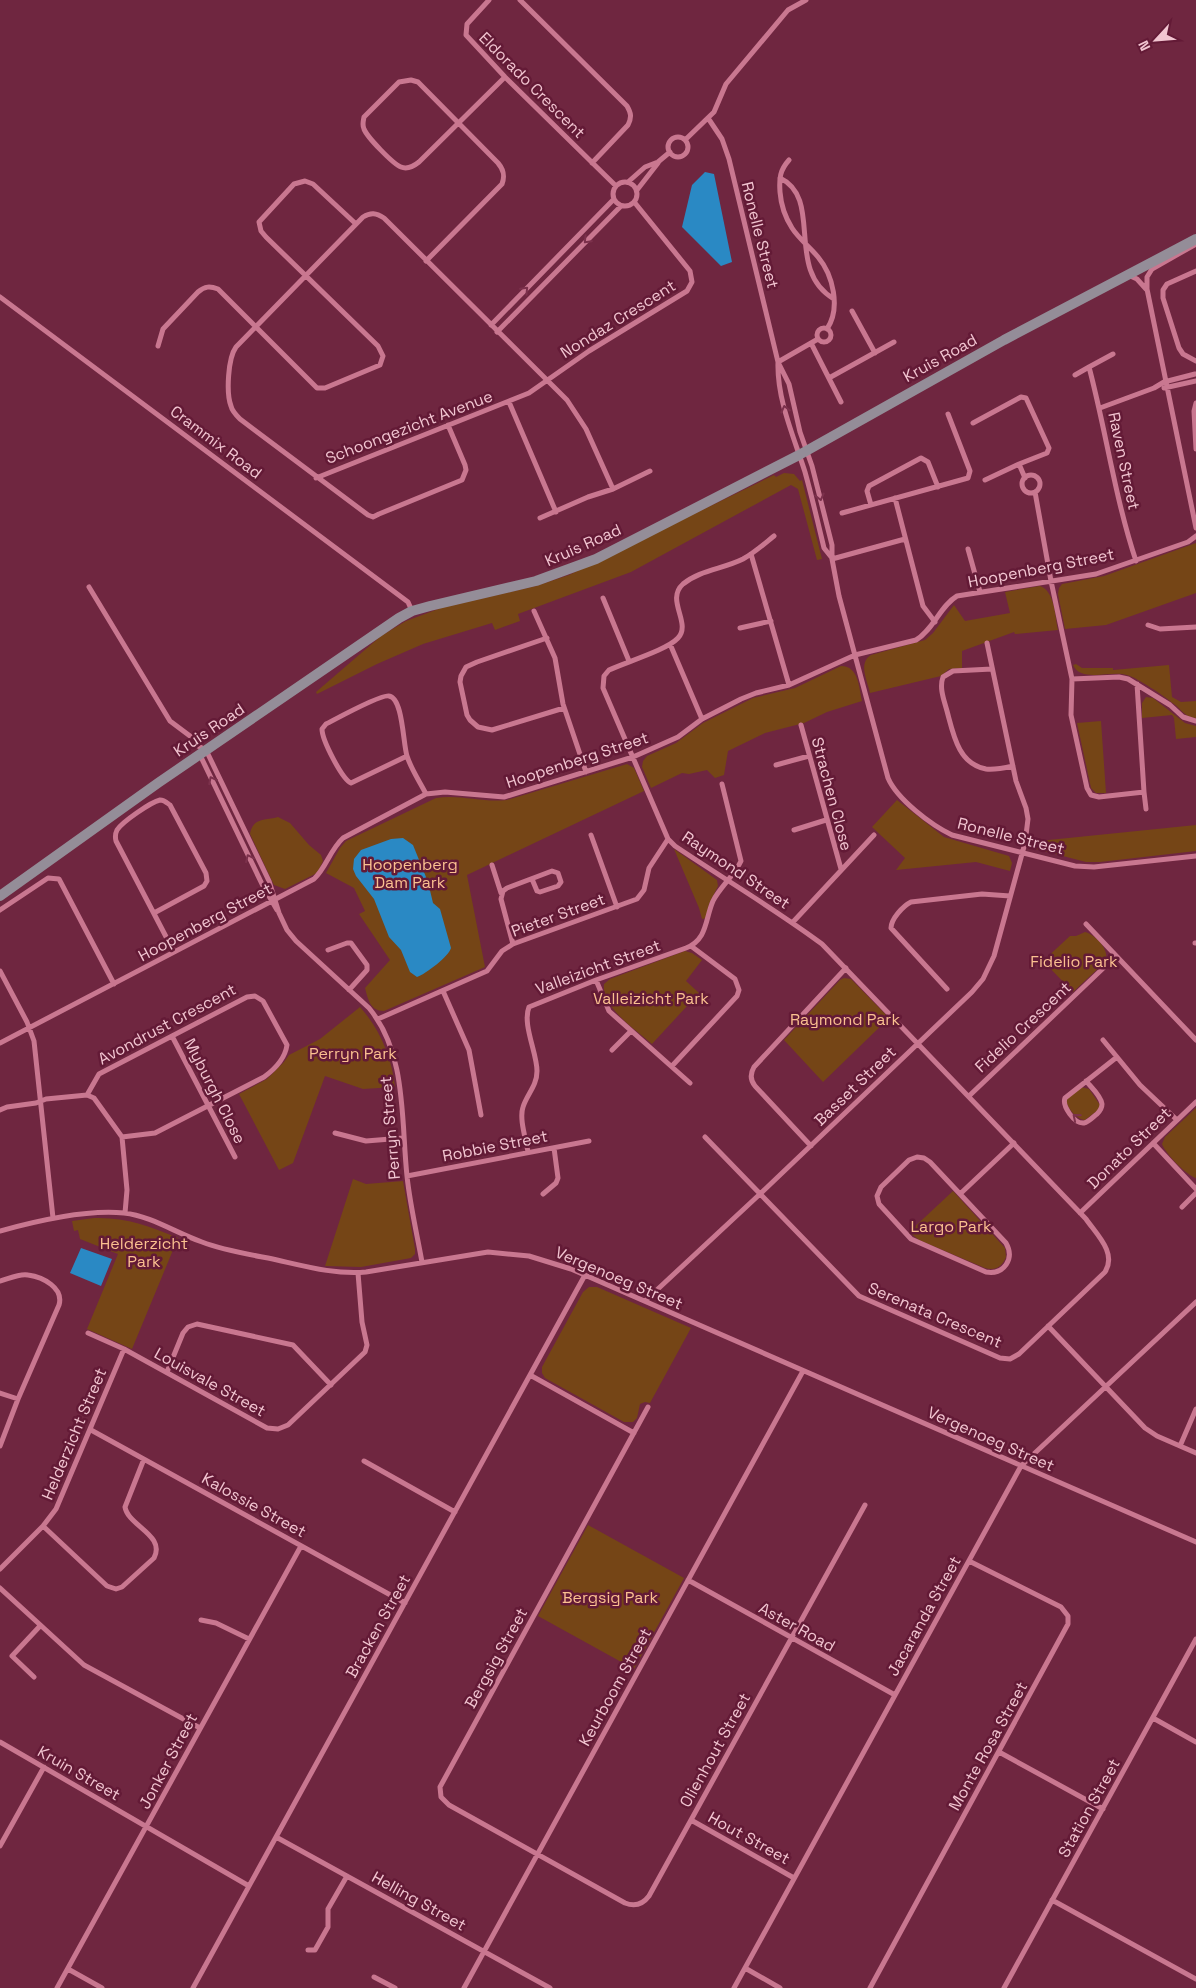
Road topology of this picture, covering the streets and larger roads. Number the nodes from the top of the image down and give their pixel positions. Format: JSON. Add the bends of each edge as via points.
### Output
{"nodes":[{"id":1,"x":489,"y":0,"type":"edge"},
{"id":2,"x":520,"y":0,"type":"edge"},
{"id":3,"x":806,"y":0,"type":"edge"},
{"id":4,"x":505,"y":77,"type":"junction"},
{"id":5,"x":708,"y":118,"type":"junction"},
{"id":6,"x":458,"y":123,"type":"junction"},
{"id":7,"x":684,"y":140,"type":"junction"},
{"id":8,"x":670,"y":152,"type":"junction"},
{"id":9,"x":789,"y":160,"type":"dead end"},
{"id":10,"x":658,"y":162,"type":"junction"},
{"id":11,"x":592,"y":163,"type":"junction"},
{"id":12,"x":780,"y":178,"type":"junction"},
{"id":13,"x":628,"y":182,"type":"junction"},
{"id":14,"x":616,"y":186,"type":"junction"},
{"id":15,"x":637,"y":190,"type":"junction"},
{"id":16,"x":614,"y":199,"type":"junction"},
{"id":17,"x":635,"y":203,"type":"junction"},
{"id":18,"x":622,"y":206,"type":"junction"},
{"id":19,"x":356,"y":224,"type":"junction"},
{"id":20,"x":1196,"y":239,"type":"edge"},
{"id":21,"x":804,"y":242,"type":"junction"},
{"id":22,"x":1196,"y":244,"type":"edge"},
{"id":23,"x":426,"y":261,"type":"junction"},
{"id":24,"x":1196,"y":271,"type":"edge"},
{"id":25,"x":306,"y":275,"type":"junction"},
{"id":26,"x":1128,"y":275,"type":"junction"},
{"id":27,"x":1146,"y":289,"type":"junction"},
{"id":28,"x":0,"y":297,"type":"edge"},
{"id":29,"x":834,"y":299,"type":"junction"},
{"id":30,"x":852,"y":311,"type":"dead end"},
{"id":31,"x":491,"y":325,"type":"junction"},
{"id":32,"x":256,"y":327,"type":"junction"},
{"id":33,"x":827,"y":329,"type":"junction"},
{"id":34,"x":498,"y":332,"type":"junction"},
{"id":35,"x":818,"y":339,"type":"junction"},
{"id":36,"x":894,"y":342,"type":"dead end"},
{"id":37,"x":811,"y":343,"type":"junction"},
{"id":38,"x":158,"y":346,"type":"dead end"},
{"id":39,"x":875,"y":353,"type":"junction"},
{"id":40,"x":1113,"y":354,"type":"dead end"},
{"id":41,"x":1196,"y":361,"type":"edge"},
{"id":42,"x":778,"y":362,"type":"junction"},
{"id":43,"x":1089,"y":367,"type":"junction"},
{"id":44,"x":1196,"y":373,"type":"edge"},
{"id":45,"x":1075,"y":375,"type":"dead end"},
{"id":46,"x":829,"y":378,"type":"junction"},
{"id":47,"x":546,"y":380,"type":"junction"},
{"id":48,"x":1196,"y":381,"type":"edge"},
{"id":49,"x":1165,"y":385,"type":"junction"},
{"id":50,"x":509,"y":402,"type":"junction"},
{"id":51,"x":841,"y":402,"type":"dead end"},
{"id":52,"x":1196,"y":402,"type":"edge"},
{"id":53,"x":1100,"y":408,"type":"junction"},
{"id":54,"x":948,"y":414,"type":"dead end"},
{"id":55,"x":973,"y":423,"type":"dead end"},
{"id":56,"x":448,"y":425,"type":"junction"},
{"id":57,"x":1196,"y":449,"type":"edge"},
{"id":58,"x":802,"y":452,"type":"junction"},
{"id":59,"x":1019,"y":464,"type":"junction"},
{"id":60,"x":650,"y":470,"type":"dead end"},
{"id":61,"x":316,"y":478,"type":"junction"},
{"id":62,"x":1025,"y":478,"type":"junction"},
{"id":63,"x":985,"y":480,"type":"dead end"},
{"id":64,"x":938,"y":487,"type":"junction"},
{"id":65,"x":613,"y":489,"type":"junction"},
{"id":66,"x":1035,"y":492,"type":"junction"},
{"id":67,"x":895,"y":498,"type":"junction"},
{"id":68,"x":871,"y":505,"type":"junction"},
{"id":69,"x":556,"y":512,"type":"junction"},
{"id":70,"x":842,"y":512,"type":"dead end"},
{"id":71,"x":540,"y":518,"type":"dead end"},
{"id":72,"x":1196,"y":528,"type":"edge"},
{"id":73,"x":774,"y":536,"type":"dead end"},
{"id":74,"x":1196,"y":537,"type":"edge"},
{"id":75,"x":905,"y":539,"type":"junction"},
{"id":76,"x":968,"y":549,"type":"dead end"},
{"id":77,"x":751,"y":554,"type":"junction"},
{"id":78,"x":832,"y":559,"type":"junction"},
{"id":79,"x":1136,"y":561,"type":"junction"},
{"id":80,"x":1051,"y":581,"type":"junction"},
{"id":81,"x":89,"y":587,"type":"dead end"},
{"id":82,"x":980,"y":592,"type":"junction"},
{"id":83,"x":603,"y":598,"type":"dead end"},
{"id":84,"x":412,"y":611,"type":"junction"},
{"id":85,"x":534,"y":611,"type":"dead end"},
{"id":86,"x":771,"y":621,"type":"junction"},
{"id":87,"x":934,"y":622,"type":"junction"},
{"id":88,"x":1148,"y":625,"type":"dead end"},
{"id":89,"x":1196,"y":627,"type":"edge"},
{"id":90,"x":740,"y":628,"type":"dead end"},
{"id":91,"x":547,"y":638,"type":"junction"},
{"id":92,"x":988,"y":643,"type":"dead end"},
{"id":93,"x":670,"y":644,"type":"junction"},
{"id":94,"x":855,"y":655,"type":"junction"},
{"id":95,"x":630,"y":661,"type":"junction"},
{"id":96,"x":992,"y":669,"type":"junction"},
{"id":97,"x":1072,"y":679,"type":"junction"},
{"id":98,"x":1137,"y":684,"type":"junction"},
{"id":99,"x":789,"y":685,"type":"junction"},
{"id":100,"x":564,"y":708,"type":"junction"},
{"id":101,"x":702,"y":719,"type":"junction"},
{"id":102,"x":1196,"y":721,"type":"edge"},
{"id":103,"x":801,"y":725,"type":"dead end"},
{"id":104,"x":201,"y":750,"type":"junction"},
{"id":105,"x":407,"y":756,"type":"junction"},
{"id":106,"x":809,"y":756,"type":"junction"},
{"id":107,"x":633,"y":757,"type":"junction"},
{"id":108,"x":776,"y":765,"type":"dead end"},
{"id":109,"x":1013,"y":766,"type":"junction"},
{"id":110,"x":586,"y":772,"type":"junction"},
{"id":111,"x":722,"y":784,"type":"dead end"},
{"id":112,"x":1144,"y":792,"type":"junction"},
{"id":113,"x":426,"y":794,"type":"junction"},
{"id":114,"x":1146,"y":809,"type":"dead end"},
{"id":115,"x":826,"y":820,"type":"junction"},
{"id":116,"x":794,"y":830,"type":"dead end"},
{"id":117,"x":591,"y":834,"type":"dead end"},
{"id":118,"x":874,"y":835,"type":"dead end"},
{"id":119,"x":668,"y":839,"type":"junction"},
{"id":120,"x":1022,"y":852,"type":"junction"},
{"id":121,"x":1196,"y":856,"type":"edge"},
{"id":122,"x":492,"y":865,"type":"dead end"},
{"id":123,"x":841,"y":870,"type":"junction"},
{"id":124,"x":532,"y":879,"type":"junction"},
{"id":125,"x":727,"y":882,"type":"junction"},
{"id":126,"x":501,"y":893,"type":"junction"},
{"id":127,"x":0,"y":896,"type":"edge"},
{"id":128,"x":1010,"y":896,"type":"junction"},
{"id":129,"x":273,"y":900,"type":"junction"},
{"id":130,"x":618,"y":906,"type":"junction"},
{"id":131,"x":0,"y":910,"type":"edge"},
{"id":132,"x":154,"y":913,"type":"junction"},
{"id":133,"x":792,"y":922,"type":"junction"},
{"id":134,"x":1086,"y":924,"type":"dead end"},
{"id":135,"x":513,"y":944,"type":"junction"},
{"id":136,"x":691,"y":946,"type":"junction"},
{"id":137,"x":328,"y":950,"type":"dead end"},
{"id":138,"x":174,"y":952,"type":"junction"},
{"id":139,"x":1116,"y":956,"type":"junction"},
{"id":140,"x":846,"y":968,"type":"junction"},
{"id":141,"x":0,"y":972,"type":"edge"},
{"id":142,"x":596,"y":980,"type":"junction"},
{"id":143,"x":114,"y":984,"type":"junction"},
{"id":144,"x":947,"y":989,"type":"dead end"},
{"id":145,"x":349,"y":990,"type":"junction"},
{"id":146,"x":442,"y":990,"type":"junction"},
{"id":147,"x":378,"y":1019,"type":"junction"},
{"id":148,"x":28,"y":1027,"type":"junction"},
{"id":149,"x":631,"y":1031,"type":"junction"},
{"id":150,"x":172,"y":1036,"type":"junction"},
{"id":151,"x":1103,"y":1040,"type":"dead end"},
{"id":152,"x":1196,"y":1040,"type":"edge"},
{"id":153,"x":0,"y":1043,"type":"edge"},
{"id":154,"x":918,"y":1043,"type":"junction"},
{"id":155,"x":612,"y":1050,"type":"dead end"},
{"id":156,"x":1117,"y":1057,"type":"junction"},
{"id":157,"x":672,"y":1066,"type":"junction"},
{"id":158,"x":1086,"y":1081,"type":"junction"},
{"id":159,"x":690,"y":1083,"type":"dead end"},
{"id":160,"x":88,"y":1095,"type":"junction"},
{"id":161,"x":969,"y":1096,"type":"junction"},
{"id":162,"x":41,"y":1102,"type":"junction"},
{"id":163,"x":1196,"y":1102,"type":"edge"},
{"id":164,"x":209,"y":1105,"type":"junction"},
{"id":165,"x":0,"y":1110,"type":"edge"},
{"id":166,"x":481,"y":1115,"type":"dead end"},
{"id":167,"x":1176,"y":1120,"type":"junction"},
{"id":168,"x":334,"y":1133,"type":"dead end"},
{"id":169,"x":122,"y":1137,"type":"junction"},
{"id":170,"x":705,"y":1137,"type":"dead end"},
{"id":171,"x":403,"y":1138,"type":"junction"},
{"id":172,"x":589,"y":1141,"type":"dead end"},
{"id":173,"x":1014,"y":1143,"type":"junction"},
{"id":174,"x":1153,"y":1143,"type":"junction"},
{"id":175,"x":811,"y":1146,"type":"junction"},
{"id":176,"x":554,"y":1148,"type":"junction"},
{"id":177,"x":528,"y":1152,"type":"junction"},
{"id":178,"x":235,"y":1157,"type":"dead end"},
{"id":179,"x":406,"y":1176,"type":"junction"},
{"id":180,"x":1196,"y":1189,"type":"edge"},
{"id":181,"x":1196,"y":1193,"type":"edge"},
{"id":182,"x":543,"y":1194,"type":"dead end"},
{"id":183,"x":760,"y":1194,"type":"junction"},
{"id":184,"x":960,"y":1194,"type":"junction"},
{"id":185,"x":1182,"y":1207,"type":"dead end"},
{"id":186,"x":125,"y":1213,"type":"junction"},
{"id":187,"x":1080,"y":1213,"type":"junction"},
{"id":188,"x":53,"y":1218,"type":"junction"},
{"id":189,"x":0,"y":1231,"type":"edge"},
{"id":190,"x":422,"y":1262,"type":"junction"},
{"id":191,"x":358,"y":1273,"type":"junction"},
{"id":192,"x":585,"y":1275,"type":"junction"},
{"id":193,"x":0,"y":1281,"type":"edge"},
{"id":194,"x":644,"y":1301,"type":"junction"},
{"id":195,"x":1196,"y":1302,"type":"edge"},
{"id":196,"x":1048,"y":1326,"type":"junction"},
{"id":197,"x":88,"y":1333,"type":"dead end"},
{"id":198,"x":124,"y":1349,"type":"junction"},
{"id":199,"x":803,"y":1371,"type":"junction"},
{"id":200,"x":167,"y":1372,"type":"junction"},
{"id":201,"x":530,"y":1375,"type":"junction"},
{"id":202,"x":331,"y":1385,"type":"junction"},
{"id":203,"x":1106,"y":1387,"type":"junction"},
{"id":204,"x":0,"y":1393,"type":"edge"},
{"id":205,"x":18,"y":1398,"type":"junction"},
{"id":206,"x":648,"y":1407,"type":"dead end"},
{"id":207,"x":1196,"y":1409,"type":"edge"},
{"id":208,"x":91,"y":1430,"type":"junction"},
{"id":209,"x":634,"y":1433,"type":"junction"},
{"id":210,"x":0,"y":1446,"type":"edge"},
{"id":211,"x":1180,"y":1446,"type":"junction"},
{"id":212,"x":1196,"y":1453,"type":"edge"},
{"id":213,"x":144,"y":1459,"type":"junction"},
{"id":214,"x":364,"y":1462,"type":"dead end"},
{"id":215,"x":1021,"y":1466,"type":"junction"},
{"id":216,"x":865,"y":1505,"type":"dead end"},
{"id":217,"x":455,"y":1512,"type":"junction"},
{"id":218,"x":43,"y":1526,"type":"junction"},
{"id":219,"x":1196,"y":1542,"type":"edge"},
{"id":220,"x":301,"y":1546,"type":"junction"},
{"id":221,"x":969,"y":1561,"type":"junction"},
{"id":222,"x":0,"y":1569,"type":"edge"},
{"id":223,"x":688,"y":1580,"type":"junction"},
{"id":224,"x":0,"y":1588,"type":"edge"},
{"id":225,"x":405,"y":1603,"type":"junction"},
{"id":226,"x":201,"y":1620,"type":"dead end"},
{"id":227,"x":40,"y":1626,"type":"junction"},
{"id":228,"x":791,"y":1637,"type":"junction"},
{"id":229,"x":249,"y":1639,"type":"junction"},
{"id":230,"x":1196,"y":1639,"type":"edge"},
{"id":231,"x":34,"y":1677,"type":"dead end"},
{"id":232,"x":895,"y":1695,"type":"junction"},
{"id":233,"x":1153,"y":1718,"type":"junction"},
{"id":234,"x":200,"y":1728,"type":"junction"},
{"id":235,"x":0,"y":1742,"type":"edge"},
{"id":236,"x":1196,"y":1742,"type":"edge"},
{"id":237,"x":999,"y":1752,"type":"junction"},
{"id":238,"x":44,"y":1767,"type":"junction"},
{"id":239,"x":1103,"y":1809,"type":"junction"},
{"id":240,"x":691,"y":1820,"type":"junction"},
{"id":241,"x":146,"y":1827,"type":"junction"},
{"id":242,"x":276,"y":1837,"type":"junction"},
{"id":243,"x":0,"y":1846,"type":"edge"},
{"id":244,"x":538,"y":1854,"type":"junction"},
{"id":245,"x":347,"y":1876,"type":"junction"},
{"id":246,"x":794,"y":1878,"type":"junction"},
{"id":247,"x":249,"y":1886,"type":"junction"},
{"id":248,"x":1052,"y":1900,"type":"junction"},
{"id":249,"x":308,"y":1950,"type":"dead end"},
{"id":250,"x":484,"y":1951,"type":"junction"},
{"id":251,"x":744,"y":1968,"type":"junction"},
{"id":252,"x":68,"y":1969,"type":"junction"},
{"id":253,"x":374,"y":1977,"type":"dead end"},
{"id":254,"x":1196,"y":1979,"type":"edge"},
{"id":255,"x":57,"y":1988,"type":"edge"},
{"id":256,"x":102,"y":1988,"type":"edge"},
{"id":257,"x":193,"y":1988,"type":"edge"},
{"id":258,"x":395,"y":1988,"type":"edge"},
{"id":259,"x":464,"y":1988,"type":"edge"},
{"id":260,"x":550,"y":1988,"type":"edge"},
{"id":261,"x":734,"y":1988,"type":"edge"},
{"id":262,"x":780,"y":1988,"type":"edge"},
{"id":263,"x":870,"y":1988,"type":"edge"},
{"id":264,"x":1004,"y":1988,"type":"edge"}],
"edges":[{"from":1,"to":4,"type":"street","name":"Eldorado Crescent","via":[[466,24],[466,35]]},
{"from":2,"to":11,"type":"street","via":[[630,112],[628,125]]},
{"from":3,"to":5,"type":"street","via":[[788,10],[740,66]]},
{"from":4,"to":6,"type":"street"},
{"from":4,"to":11,"type":"street","name":"Eldorado Crescent"},
{"from":5,"to":7,"type":"street"},
{"from":5,"to":42,"type":"street","name":"Ronelle Street","via":[[729,159]]},
{"from":6,"to":6,"type":"street","via":[[418,82],[411,80],[399,82],[364,117],[362,123],[370,138],[399,167],[406,168],[419,162]]},
{"from":6,"to":23,"type":"street","via":[[502,167],[504,179]]},
{"from":7,"to":8,"type":"street","via":[[672,140]]},
{"from":7,"to":8,"type":"street","via":[[688,148],[686,153],[678,157]]},
{"from":8,"to":10,"type":"street"},
{"from":9,"to":12,"type":"street","via":[[782,167]]},
{"from":10,"to":13,"type":"street","via":[[645,167]]},
{"from":10,"to":15,"type":"street"},
{"from":11,"to":14,"type":"street","name":"Eldorado Crescent"},
{"from":12,"to":21,"type":"street","via":[[786,217]]},
{"from":12,"to":21,"type":"street","via":[[792,185],[800,201]]},
{"from":13,"to":14,"type":"street"},
{"from":13,"to":15,"type":"street"},
{"from":14,"to":16,"type":"street"},
{"from":15,"to":17,"type":"street"},
{"from":16,"to":18,"type":"street"},
{"from":31,"to":16,"type":"street","one_way":true},
{"from":17,"to":18,"type":"street"},
{"from":17,"to":47,"type":"street","name":"Nondaz Crescent","via":[[690,271],[690,287]]},
{"from":18,"to":34,"type":"street","one_way":true},
{"from":19,"to":23,"type":"street","name":"Schoongezicht Avenue","via":[[368,214],[379,215]]},
{"from":19,"to":25,"type":"street","name":"Schoongezicht Avenue"},
{"from":19,"to":25,"type":"street","via":[[314,184],[300,182],[288,189],[259,222],[266,238]]},
{"from":20,"to":26,"type":"street","name":"Kruis Road"},
{"from":21,"to":29,"type":"street","via":[[825,268]]},
{"from":21,"to":29,"type":"street","via":[[813,279],[822,292]]},
{"from":22,"to":27,"type":"street","via":[[1152,269]]},
{"from":23,"to":31,"type":"street","name":"Schoongezicht Avenue"},
{"from":24,"to":41,"type":"street","via":[[1167,284],[1162,294],[1179,348]]},
{"from":25,"to":32,"type":"street","name":"Schoongezicht Avenue"},
{"from":25,"to":32,"type":"street","via":[[378,346],[383,356],[380,365],[325,388],[317,388]]},
{"from":26,"to":27,"type":"street"},
{"from":26,"to":58,"type":"street","name":"Kruis Road"},
{"from":27,"to":49,"type":"street"},
{"from":28,"to":84,"type":"street","name":"Crammix Road","via":[[408,602]]},
{"from":29,"to":33,"type":"street","via":[[831,324]]},
{"from":30,"to":39,"type":"street"},
{"from":31,"to":34,"type":"street","name":"Schoongezicht Avenue"},
{"from":32,"to":38,"type":"street","via":[[218,289],[207,286],[163,328]]},
{"from":32,"to":61,"type":"street","name":"Schoongezicht Avenue","via":[[236,347],[231,358],[228,398],[231,407],[240,419]]},
{"from":33,"to":35,"type":"street","via":[[819,330]]},
{"from":33,"to":35,"type":"street","via":[[830,339],[823,342]]},
{"from":34,"to":47,"type":"street","name":"Schoongezicht Avenue"},
{"from":35,"to":37,"type":"street"},
{"from":36,"to":39,"type":"street"},
{"from":37,"to":42,"type":"street"},
{"from":37,"to":46,"type":"street"},
{"from":39,"to":46,"type":"street"},
{"from":40,"to":43,"type":"street"},
{"from":42,"to":58,"type":"street","name":"Ronelle Street","via":[[789,384]]},
{"from":58,"to":42,"type":"street","name":"Ronelle Street","one_way":true,"via":[[777,376]]},
{"from":43,"to":45,"type":"street"},
{"from":43,"to":53,"type":"street","name":"Raven Street"},
{"from":44,"to":48,"type":"street"},
{"from":44,"to":49,"type":"street"},
{"from":46,"to":51,"type":"street"},
{"from":47,"to":50,"type":"street","name":"Schoongezicht Avenue","via":[[529,394]]},
{"from":47,"to":65,"type":"street","via":[[573,408],[586,429]]},
{"from":48,"to":49,"type":"street"},
{"from":49,"to":53,"type":"street"},
{"from":49,"to":72,"type":"street"},
{"from":50,"to":56,"type":"street","name":"Schoongezicht Avenue"},
{"from":50,"to":69,"type":"street"},
{"from":52,"to":57,"type":"street"},
{"from":53,"to":79,"type":"street","name":"Raven Street","via":[[1125,528]]},
{"from":54,"to":64,"type":"street","via":[[970,474],[967,479]]},
{"from":55,"to":59,"type":"street","via":[[1021,397],[1028,400],[1049,448],[1047,452]]},
{"from":56,"to":61,"type":"street","name":"Schoongezicht Avenue"},
{"from":56,"to":61,"type":"street","via":[[465,465],[462,480],[379,514],[373,516],[360,511]]},
{"from":58,"to":78,"type":"street","name":"Ronelle Street","one_way":true,"via":[[832,545]]},
{"from":58,"to":78,"type":"street","name":"Ronelle Street","via":[[824,548]]},
{"from":58,"to":84,"type":"street","name":"Kruis Road","via":[[606,554],[564,572]]},
{"from":59,"to":62,"type":"street"},
{"from":59,"to":63,"type":"street"},
{"from":60,"to":65,"type":"street"},
{"from":62,"to":66,"type":"street","via":[[1024,489],[1029,493]]},
{"from":62,"to":66,"type":"street","via":[[1031,475],[1039,479],[1040,485]]},
{"from":64,"to":67,"type":"street"},
{"from":64,"to":68,"type":"street","via":[[928,462],[922,458],[870,486],[867,491]]},
{"from":65,"to":69,"type":"street"},
{"from":66,"to":80,"type":"street"},
{"from":67,"to":68,"type":"street"},
{"from":67,"to":75,"type":"street"},
{"from":68,"to":70,"type":"street"},
{"from":69,"to":71,"type":"street"},
{"from":73,"to":77,"type":"street"},
{"from":74,"to":79,"type":"street","name":"Hoopenberg Street"},
{"from":75,"to":78,"type":"street"},
{"from":75,"to":87,"type":"street","via":[[923,606]]},
{"from":76,"to":82,"type":"street"},
{"from":77,"to":86,"type":"street"},
{"from":77,"to":93,"type":"street","via":[[702,573],[680,588],[676,598],[682,628],[679,637]]},
{"from":78,"to":94,"type":"street","name":"Ronelle Street"},
{"from":79,"to":80,"type":"street","name":"Hoopenberg Street","via":[[1101,572]]},
{"from":80,"to":82,"type":"street","name":"Hoopenberg Street"},
{"from":80,"to":97,"type":"street"},
{"from":81,"to":104,"type":"street","via":[[170,722],[190,736]]},
{"from":82,"to":87,"type":"street","name":"Hoopenberg Street","via":[[954,598]]},
{"from":83,"to":95,"type":"street"},
{"from":84,"to":104,"type":"street","name":"Kruis Road"},
{"from":85,"to":91,"type":"street"},
{"from":86,"to":90,"type":"street"},
{"from":86,"to":99,"type":"street"},
{"from":87,"to":94,"type":"street","name":"Hoopenberg Street","via":[[916,640]]},
{"from":88,"to":89,"type":"street","via":[[1160,629]]},
{"from":91,"to":100,"type":"street","via":[[555,658]]},
{"from":91,"to":100,"type":"street","via":[[466,667],[460,682],[467,714],[478,728],[492,730]]},
{"from":92,"to":96,"type":"street","name":"Basset Street"},
{"from":93,"to":95,"type":"street"},
{"from":93,"to":101,"type":"street"},
{"from":94,"to":99,"type":"street","name":"Hoopenberg Street"},
{"from":94,"to":120,"type":"street","name":"Ronelle Street","via":[[888,778],[896,791],[947,833]]},
{"from":95,"to":107,"type":"street","name":"Raymond Street","via":[[609,670],[604,676],[603,688]]},
{"from":96,"to":109,"type":"street","name":"Basset Street"},
{"from":96,"to":109,"type":"street","via":[[950,672],[943,677],[941,686],[954,740],[962,754],[979,767]]},
{"from":97,"to":98,"type":"street","via":[[1119,677]]},
{"from":97,"to":112,"type":"street","via":[[1071,715],[1088,790],[1098,797]]},
{"from":98,"to":102,"type":"street","via":[[1183,717]]},
{"from":98,"to":112,"type":"street"},
{"from":99,"to":101,"type":"street","name":"Hoopenberg Street","via":[[756,693]]},
{"from":100,"to":110,"type":"street"},
{"from":101,"to":107,"type":"street","name":"Hoopenberg Street","via":[[678,736]]},
{"from":103,"to":106,"type":"street","name":"Strachen Close"},
{"from":104,"to":127,"type":"street","name":"Kruis Road"},
{"from":129,"to":104,"type":"street","name":"Perryn Street","one_way":true},
{"from":104,"to":129,"type":"street","name":"Perryn Street","via":[[242,822],[269,881]]},
{"from":105,"to":105,"type":"street","via":[[399,707],[392,696],[380,697],[322,729],[344,778],[351,783]]},
{"from":105,"to":113,"type":"street"},
{"from":106,"to":108,"type":"street"},
{"from":106,"to":115,"type":"street","name":"Strachen Close"},
{"from":107,"to":110,"type":"street","name":"Hoopenberg Street"},
{"from":107,"to":119,"type":"street","name":"Raymond Street"},
{"from":109,"to":120,"type":"street","name":"Basset Street","via":[[1028,819]]},
{"from":110,"to":113,"type":"street","name":"Hoopenberg Street","via":[[504,797],[446,792]]},
{"from":111,"to":125,"type":"street","via":[[741,858]]},
{"from":112,"to":114,"type":"street"},
{"from":113,"to":129,"type":"street","name":"Hoopenberg Street","via":[[343,838],[314,879]]},
{"from":115,"to":116,"type":"street"},
{"from":115,"to":123,"type":"street","name":"Strachen Close"},
{"from":117,"to":130,"type":"street"},
{"from":118,"to":123,"type":"street"},
{"from":119,"to":125,"type":"street","name":"Raymond Street"},
{"from":119,"to":130,"type":"street","name":"Pieter Street","via":[[649,868],[641,895]]},
{"from":120,"to":121,"type":"street","name":"Ronelle Street","via":[[1087,867]]},
{"from":120,"to":128,"type":"street","name":"Basset Street"},
{"from":122,"to":126,"type":"street"},
{"from":123,"to":133,"type":"street"},
{"from":124,"to":124,"type":"street","via":[[554,871],[561,882],[540,892]]},
{"from":124,"to":126,"type":"street"},
{"from":125,"to":133,"type":"street","name":"Raymond Street"},
{"from":125,"to":136,"type":"street","via":[[713,902],[704,933]]},
{"from":126,"to":135,"type":"street"},
{"from":128,"to":144,"type":"street","via":[[982,894],[911,902],[891,923],[891,928]]},
{"from":128,"to":154,"type":"street","name":"Basset Street","via":[[994,956],[983,979]]},
{"from":129,"to":138,"type":"street","name":"Hoopenberg Street"},
{"from":129,"to":145,"type":"street","name":"Perryn Street","via":[[291,936]]},
{"from":130,"to":135,"type":"street","name":"Pieter Street"},
{"from":131,"to":143,"type":"street","via":[[48,878],[59,879]]},
{"from":132,"to":132,"type":"street","via":[[115,836],[118,828],[161,800],[170,805],[207,880],[204,886]]},
{"from":132,"to":138,"type":"street"},
{"from":133,"to":140,"type":"street","name":"Raymond Street","via":[[822,944]]},
{"from":134,"to":139,"type":"street"},
{"from":135,"to":146,"type":"street","name":"Pieter Street","via":[[502,951],[487,971]]},
{"from":136,"to":142,"type":"street","name":"Valleizicht Street"},
{"from":136,"to":157,"type":"street","via":[[735,979],[739,990]]},
{"from":137,"to":145,"type":"street","via":[[351,943],[367,965],[367,970]]},
{"from":138,"to":143,"type":"street","name":"Hoopenberg Street"},
{"from":139,"to":152,"type":"street"},
{"from":139,"to":161,"type":"street","name":"Fidelio Crescent"},
{"from":140,"to":154,"type":"street","name":"Raymond Street"},
{"from":140,"to":175,"type":"street","via":[[751,1073],[755,1086]]},
{"from":141,"to":148,"type":"street"},
{"from":142,"to":149,"type":"street","via":[[609,1011]]},
{"from":142,"to":177,"type":"street","name":"Valleizicht Street","via":[[531,1005],[527,1011],[537,1073],[522,1108]]},
{"from":143,"to":148,"type":"street","name":"Hoopenberg Street"},
{"from":145,"to":147,"type":"street","name":"Perryn Street"},
{"from":146,"to":147,"type":"street","name":"Pieter Street"},
{"from":146,"to":166,"type":"street","via":[[469,1050]]},
{"from":147,"to":171,"type":"street","name":"Perryn Street","via":[[396,1064]]},
{"from":148,"to":153,"type":"street","name":"Hoopenberg Street"},
{"from":148,"to":162,"type":"street","via":[[34,1041]]},
{"from":149,"to":155,"type":"street"},
{"from":149,"to":157,"type":"street"},
{"from":150,"to":160,"type":"street","name":"Avondrust Crescent","via":[[99,1074]]},
{"from":150,"to":164,"type":"street","name":"Myburgh Close"},
{"from":150,"to":164,"type":"street","name":"Avondrust Crescent","via":[[251,996],[263,1001],[286,1040],[285,1055],[269,1073]]},
{"from":151,"to":156,"type":"street"},
{"from":154,"to":161,"type":"street","name":"Serenata Crescent"},
{"from":154,"to":175,"type":"street","name":"Basset Street"},
{"from":156,"to":158,"type":"street"},
{"from":156,"to":167,"type":"street"},
{"from":157,"to":159,"type":"street"},
{"from":158,"to":158,"type":"street","one_way":true,"via":[[1102,1106],[1089,1121],[1083,1123],[1065,1107],[1064,1100]]},
{"from":160,"to":162,"type":"street"},
{"from":160,"to":169,"type":"street","via":[[94,1098]]},
{"from":161,"to":173,"type":"street","name":"Serenata Crescent"},
{"from":162,"to":165,"type":"street"},
{"from":162,"to":188,"type":"street"},
{"from":163,"to":167,"type":"street","name":"Donato Street"},
{"from":164,"to":169,"type":"street","name":"Avondrust Crescent","via":[[155,1133]]},
{"from":164,"to":178,"type":"street","name":"Myburgh Close"},
{"from":167,"to":174,"type":"street","name":"Donato Street"},
{"from":168,"to":171,"type":"street","via":[[366,1141]]},
{"from":169,"to":186,"type":"street","via":[[127,1190]]},
{"from":170,"to":183,"type":"street","name":"Serenata Crescent"},
{"from":171,"to":179,"type":"street","name":"Perryn Street"},
{"from":172,"to":176,"type":"street","name":"Robbie Street"},
{"from":173,"to":184,"type":"street"},
{"from":173,"to":187,"type":"street","name":"Serenata Crescent"},
{"from":174,"to":180,"type":"street"},
{"from":174,"to":187,"type":"street","name":"Donato Street"},
{"from":175,"to":183,"type":"street","name":"Basset Street"},
{"from":176,"to":177,"type":"street","name":"Robbie Street"},
{"from":176,"to":182,"type":"street","via":[[558,1178]]},
{"from":177,"to":179,"type":"street","name":"Robbie Street"},
{"from":179,"to":190,"type":"street","name":"Perryn Street"},
{"from":181,"to":185,"type":"street"},
{"from":183,"to":194,"type":"street","name":"Basset Street"},
{"from":183,"to":196,"type":"street","name":"Serenata Crescent","via":[[851,1290],[868,1301],[1005,1359],[1019,1354]]},
{"from":184,"to":184,"type":"street","via":[[1009,1247],[1009,1259],[1000,1271],[986,1272],[915,1241],[880,1207],[877,1198],[881,1187],[909,1160],[917,1157],[927,1160]]},
{"from":186,"to":188,"type":"street","name":"Vergenoeg Street"},
{"from":186,"to":191,"type":"street","name":"Vergenoeg Street","via":[[213,1246],[320,1270]]},
{"from":187,"to":196,"type":"street","name":"Serenata Crescent","via":[[1106,1248],[1109,1264],[1105,1272]]},
{"from":188,"to":189,"type":"street","name":"Vergenoeg Street"},
{"from":190,"to":191,"type":"street","name":"Vergenoeg Street"},
{"from":190,"to":192,"type":"street","name":"Vergenoeg Street","via":[[502,1252],[543,1260]]},
{"from":191,"to":202,"type":"street","name":"Louisvale Street","via":[[366,1349]]},
{"from":192,"to":194,"type":"street","name":"Vergenoeg Street"},
{"from":192,"to":201,"type":"street","name":"Bracken Street"},
{"from":193,"to":205,"type":"street","via":[[29,1275],[54,1286],[61,1297]]},
{"from":194,"to":199,"type":"street","name":"Vergenoeg Street"},
{"from":195,"to":203,"type":"street","name":"Jacaranda Street"},
{"from":196,"to":203,"type":"street"},
{"from":197,"to":198,"type":"street","name":"Louisvale Street"},
{"from":198,"to":200,"type":"street","name":"Louisvale Street"},
{"from":198,"to":208,"type":"street","name":"Helderzicht Street"},
{"from":199,"to":215,"type":"street","name":"Vergenoeg Street"},
{"from":199,"to":223,"type":"street","name":"Keurboom Street"},
{"from":200,"to":202,"type":"street","name":"Louisvale Street","via":[[274,1430],[288,1424]]},
{"from":200,"to":202,"type":"street","via":[[185,1330],[197,1324],[293,1346]]},
{"from":201,"to":209,"type":"street"},
{"from":201,"to":217,"type":"street","name":"Bracken Street"},
{"from":203,"to":211,"type":"street","via":[[1145,1428]]},
{"from":203,"to":215,"type":"street","name":"Jacaranda Street"},
{"from":204,"to":205,"type":"street"},
{"from":205,"to":210,"type":"street"},
{"from":206,"to":209,"type":"street","name":"Bergsig Street"},
{"from":207,"to":211,"type":"street"},
{"from":208,"to":213,"type":"street","name":"Kalossie Street"},
{"from":208,"to":218,"type":"street","name":"Helderzicht Street","via":[[56,1509]]},
{"from":209,"to":244,"type":"street","name":"Bergsig Street","via":[[440,1787],[449,1806]]},
{"from":211,"to":212,"type":"street"},
{"from":213,"to":218,"type":"street","via":[[124,1507],[155,1542],[157,1552],[122,1587],[113,1589],[107,1586]]},
{"from":213,"to":220,"type":"street","name":"Kalossie Street"},
{"from":214,"to":217,"type":"street"},
{"from":215,"to":219,"type":"street","name":"Vergenoeg Street"},
{"from":215,"to":221,"type":"street","name":"Jacaranda Street"},
{"from":216,"to":228,"type":"street","name":"Olienhout Street"},
{"from":217,"to":225,"type":"street","name":"Bracken Street"},
{"from":218,"to":222,"type":"street","name":"Helderzicht Street"},
{"from":220,"to":225,"type":"street","name":"Kalossie Street"},
{"from":220,"to":229,"type":"street","name":"Jonker Street"},
{"from":221,"to":232,"type":"street","name":"Jacaranda Street"},
{"from":221,"to":237,"type":"street","name":"Monte Rosa Street","via":[[1061,1607],[1068,1616],[1066,1628]]},
{"from":223,"to":228,"type":"street","name":"Aster Road"},
{"from":223,"to":244,"type":"street","name":"Keurboom Street"},
{"from":224,"to":227,"type":"street"},
{"from":225,"to":242,"type":"street","name":"Bracken Street"},
{"from":226,"to":229,"type":"street","via":[[216,1622]]},
{"from":227,"to":231,"type":"street","via":[[12,1656]]},
{"from":227,"to":234,"type":"street","via":[[84,1665]]},
{"from":228,"to":232,"type":"street","name":"Aster Road"},
{"from":228,"to":240,"type":"street","name":"Olienhout Street"},
{"from":229,"to":234,"type":"street","name":"Jonker Street"},
{"from":230,"to":233,"type":"street","name":"Station Street"},
{"from":232,"to":246,"type":"street","name":"Jacaranda Street"},
{"from":233,"to":236,"type":"street"},
{"from":233,"to":239,"type":"street","name":"Station Street"},
{"from":234,"to":241,"type":"street","name":"Jonker Street"},
{"from":235,"to":238,"type":"street","name":"Kruin Street"},
{"from":237,"to":239,"type":"street"},
{"from":237,"to":263,"type":"street","name":"Monte Rosa Street"},
{"from":238,"to":241,"type":"street","name":"Kruin Street"},
{"from":238,"to":243,"type":"street"},
{"from":239,"to":248,"type":"street","name":"Station Street"},
{"from":240,"to":244,"type":"street","name":"Olienhout Street","via":[[649,1896],[637,1904],[625,1903]]},
{"from":240,"to":246,"type":"street","name":"Hout Street"},
{"from":241,"to":247,"type":"street","name":"Kruin Street"},
{"from":241,"to":252,"type":"street","name":"Jonker Street"},
{"from":242,"to":245,"type":"street","name":"Helling Street"},
{"from":242,"to":247,"type":"street","name":"Bracken Street"},
{"from":244,"to":250,"type":"street","name":"Keurboom Street"},
{"from":245,"to":249,"type":"street","via":[[328,1909],[328,1927],[315,1950]]},
{"from":245,"to":250,"type":"street","name":"Helling Street"},
{"from":246,"to":251,"type":"street","name":"Jacaranda Street"},
{"from":247,"to":257,"type":"street","name":"Bracken Street"},
{"from":248,"to":254,"type":"street"},
{"from":248,"to":264,"type":"street","name":"Station Street"},
{"from":250,"to":259,"type":"street","name":"Keurboom Street"},
{"from":250,"to":260,"type":"street","name":"Helling Street"},
{"from":251,"to":261,"type":"street","name":"Jacaranda Street"},
{"from":251,"to":262,"type":"street"},
{"from":252,"to":255,"type":"street","name":"Jonker Street"},
{"from":252,"to":256,"type":"street"},
{"from":253,"to":258,"type":"street"}]}
